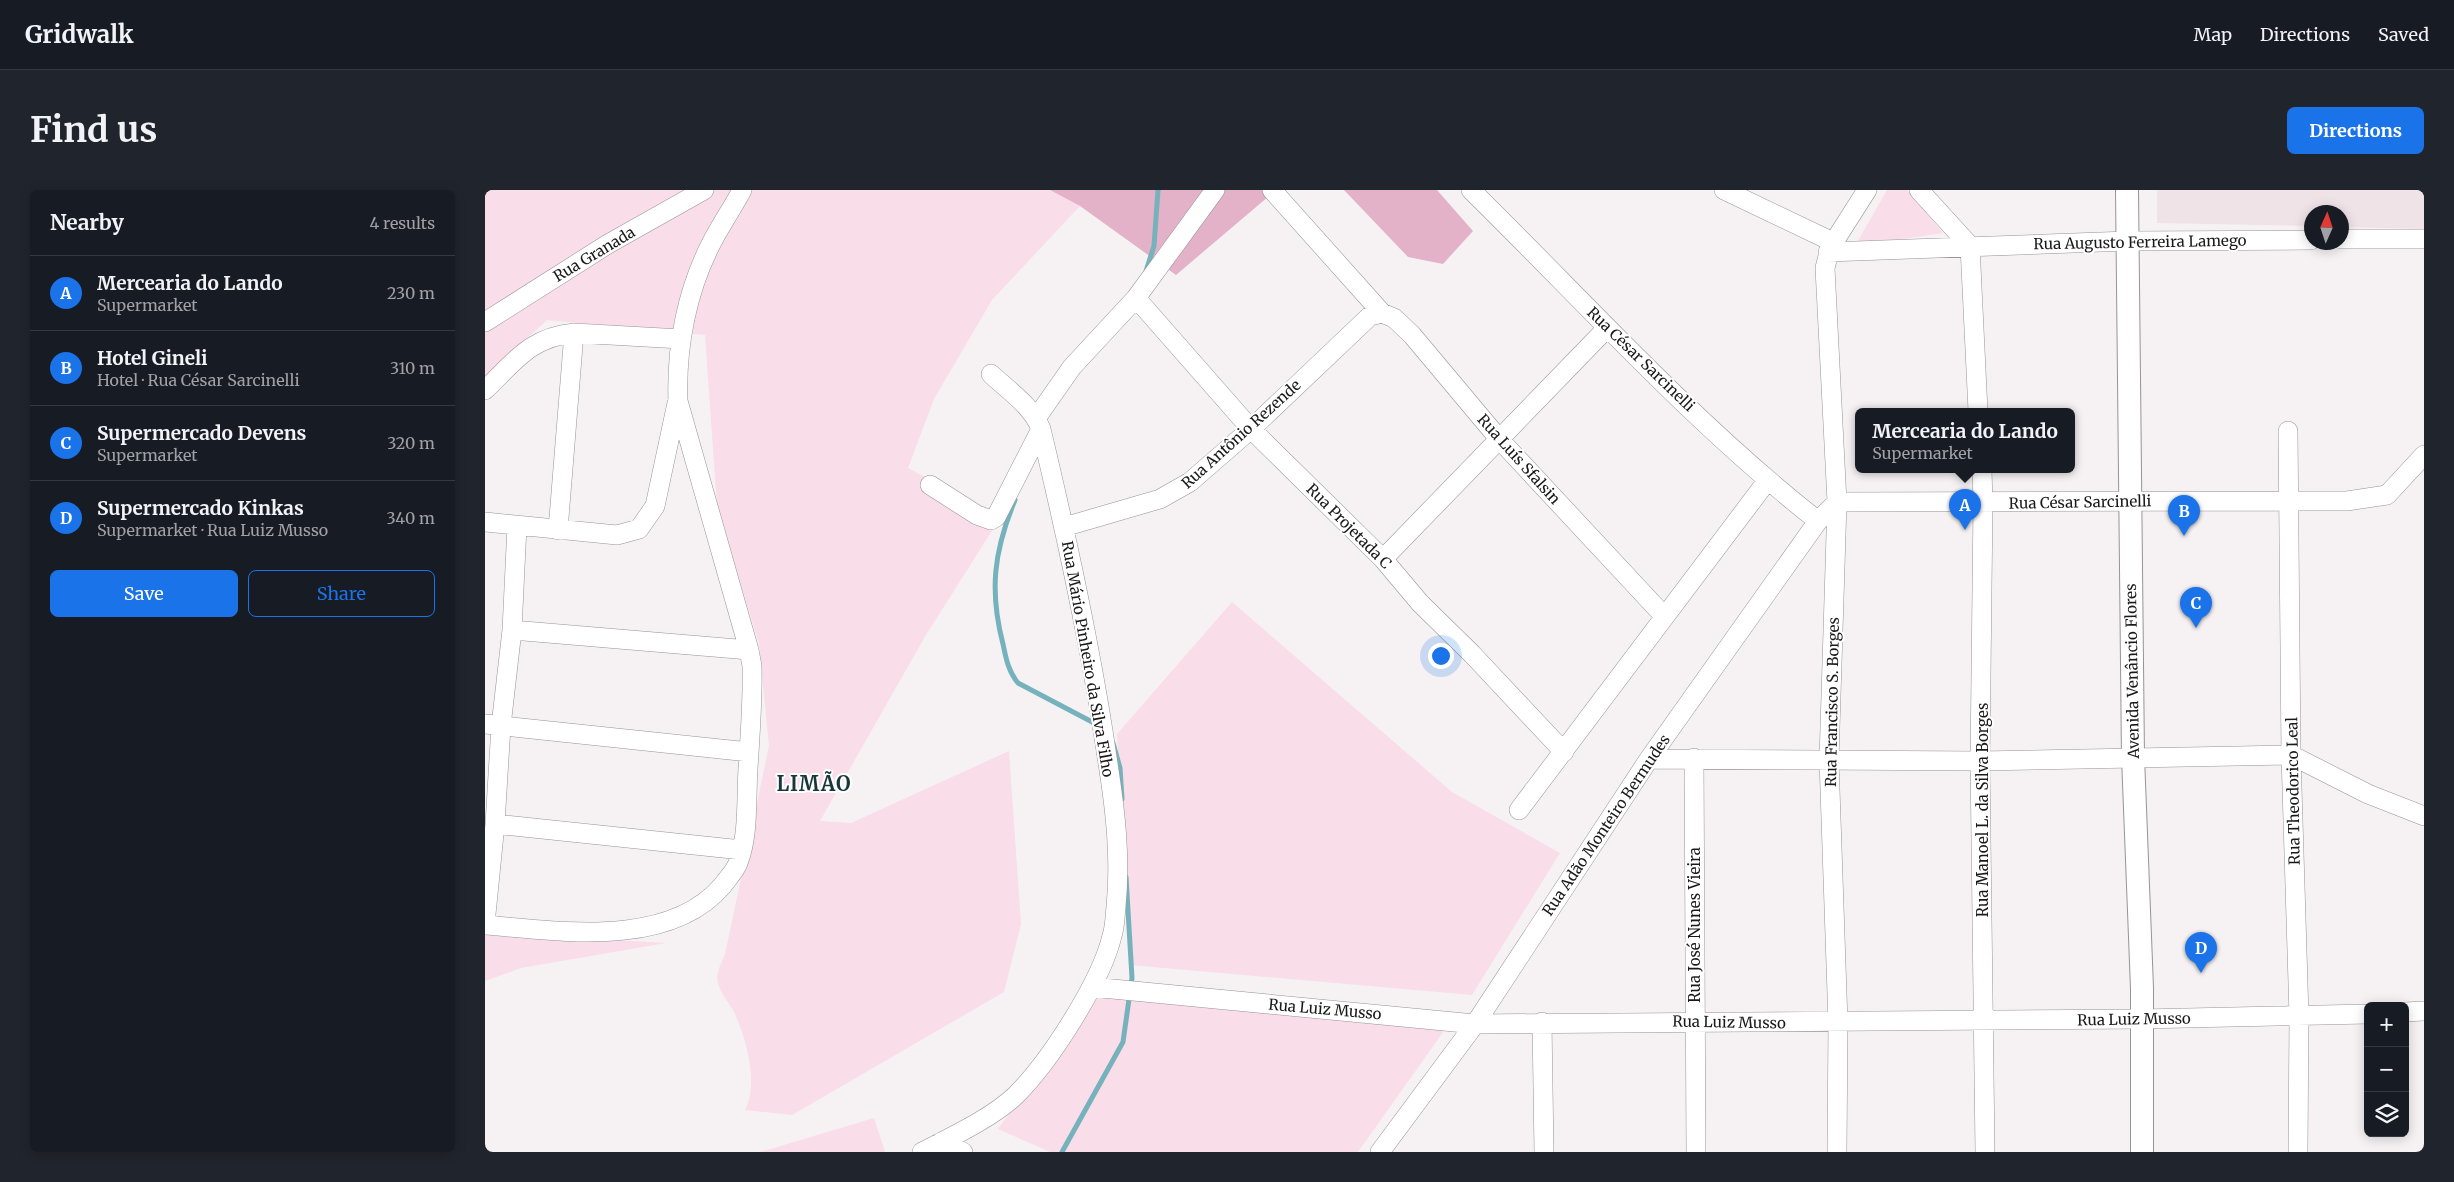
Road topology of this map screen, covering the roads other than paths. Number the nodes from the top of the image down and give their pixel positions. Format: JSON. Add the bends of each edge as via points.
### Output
{"nodes":[{"id":1,"x":705,"y":190,"type":"edge"},
{"id":2,"x":742,"y":190,"type":"edge"},
{"id":3,"x":1215,"y":190,"type":"edge"},
{"id":4,"x":1272,"y":190,"type":"edge"},
{"id":5,"x":1471,"y":190,"type":"edge"},
{"id":6,"x":1723,"y":190,"type":"edge"},
{"id":7,"x":1867,"y":190,"type":"edge"},
{"id":8,"x":1919,"y":190,"type":"edge"},
{"id":9,"x":2127,"y":190,"type":"edge"},
{"id":10,"x":2349,"y":239,"type":"edge"},
{"id":11,"x":2424,"y":239,"type":"edge"},
{"id":12,"x":2304,"y":240,"type":"edge"},
{"id":13,"x":2128,"y":241,"type":"junction"},
{"id":14,"x":1969,"y":246,"type":"junction"},
{"id":15,"x":1830,"y":247,"type":"junction"},
{"id":16,"x":1136,"y":298,"type":"junction"},
{"id":17,"x":1376,"y":314,"type":"junction"},
{"id":18,"x":485,"y":322,"type":"edge"},
{"id":19,"x":1607,"y":328,"type":"junction"},
{"id":20,"x":574,"y":333,"type":"junction"},
{"id":21,"x":681,"y":339,"type":"junction"},
{"id":22,"x":991,"y":374,"type":"dead end"},
{"id":23,"x":485,"y":390,"type":"edge"},
{"id":24,"x":678,"y":401,"type":"junction"},
{"id":25,"x":1979,"y":408,"type":"edge"},
{"id":26,"x":1039,"y":423,"type":"junction"},
{"id":27,"x":1251,"y":429,"type":"junction"},
{"id":28,"x":2288,"y":431,"type":"dead end"},
{"id":29,"x":1500,"y":440,"type":"junction"},
{"id":30,"x":2424,"y":455,"type":"edge"},
{"id":31,"x":1982,"y":473,"type":"edge"},
{"id":32,"x":1767,"y":481,"type":"junction"},
{"id":33,"x":930,"y":485,"type":"dead end"},
{"id":34,"x":2289,"y":500,"type":"junction"},
{"id":35,"x":2130,"y":501,"type":"junction"},
{"id":36,"x":1837,"y":502,"type":"junction"},
{"id":37,"x":1983,"y":503,"type":"junction"},
{"id":38,"x":1818,"y":521,"type":"junction"},
{"id":39,"x":485,"y":522,"type":"edge"},
{"id":40,"x":517,"y":526,"type":"junction"},
{"id":41,"x":1064,"y":527,"type":"junction"},
{"id":42,"x":558,"y":530,"type":"junction"},
{"id":43,"x":1383,"y":559,"type":"junction"},
{"id":44,"x":1664,"y":616,"type":"junction"},
{"id":45,"x":512,"y":630,"type":"junction"},
{"id":46,"x":749,"y":650,"type":"junction"},
{"id":47,"x":493,"y":725,"type":"edge"},
{"id":48,"x":749,"y":752,"type":"junction"},
{"id":49,"x":1564,"y":752,"type":"junction"},
{"id":50,"x":2291,"y":755,"type":"junction"},
{"id":51,"x":2133,"y":757,"type":"junction"},
{"id":52,"x":1694,"y":758,"type":"junction"},
{"id":53,"x":1649,"y":759,"type":"junction"},
{"id":54,"x":1829,"y":760,"type":"junction"},
{"id":55,"x":1980,"y":761,"type":"junction"},
{"id":56,"x":1519,"y":810,"type":"dead end"},
{"id":57,"x":2424,"y":816,"type":"edge"},
{"id":58,"x":495,"y":824,"type":"junction"},
{"id":59,"x":742,"y":850,"type":"junction"},
{"id":60,"x":485,"y":925,"type":"edge"},
{"id":61,"x":1092,"y":987,"type":"junction"},
{"id":62,"x":2424,"y":1011,"type":"edge"},
{"id":63,"x":2409,"y":1012,"type":"edge"},
{"id":64,"x":2364,"y":1014,"type":"edge"},
{"id":65,"x":2299,"y":1016,"type":"junction"},
{"id":66,"x":2142,"y":1019,"type":"junction"},
{"id":67,"x":1694,"y":1021,"type":"junction"},
{"id":68,"x":1985,"y":1021,"type":"junction"},
{"id":69,"x":1542,"y":1022,"type":"junction"},
{"id":70,"x":1838,"y":1023,"type":"junction"},
{"id":71,"x":1475,"y":1024,"type":"junction"},
{"id":72,"x":941,"y":1142,"type":"junction"},
{"id":73,"x":922,"y":1152,"type":"edge"},
{"id":74,"x":963,"y":1152,"type":"edge"},
{"id":75,"x":1380,"y":1152,"type":"edge"},
{"id":76,"x":1544,"y":1152,"type":"edge"},
{"id":77,"x":1696,"y":1152,"type":"edge"},
{"id":78,"x":1837,"y":1152,"type":"edge"},
{"id":79,"x":1985,"y":1152,"type":"edge"},
{"id":80,"x":2143,"y":1152,"type":"edge"},
{"id":81,"x":2298,"y":1152,"type":"edge"}],
"edges":[{"from":1,"to":18,"type":"street","name":"Rua Granada","via":[[608,244]]},
{"from":2,"to":21,"type":"street","via":[[713,241],[693,287]]},
{"from":3,"to":16,"type":"street"},
{"from":4,"to":17,"type":"street","name":"Rua Luís Sfalsin"},
{"from":5,"to":19,"type":"street","name":"Rua César Sarcinelli"},
{"from":6,"to":15,"type":"street"},
{"from":7,"to":15,"type":"street"},
{"from":8,"to":14,"type":"street"},
{"from":9,"to":13,"type":"main road","name":"Avenida Venâncio Flores"},
{"from":10,"to":11,"type":"street"},
{"from":12,"to":13,"type":"street","name":"Rua Augusto Ferreira Lamego"},
{"from":13,"to":14,"type":"street","name":"Rua Augusto Ferreira Lamego"},
{"from":13,"to":35,"type":"main road","name":"Avenida Venâncio Flores"},
{"from":14,"to":15,"type":"street","name":"Rua Augusto Ferreira Lamego"},
{"from":14,"to":25,"type":"street"},
{"from":15,"to":36,"type":"street","name":"Rua Francisco S. Borges","via":[[1825,268]]},
{"from":16,"to":26,"type":"street","via":[[1072,368]]},
{"from":16,"to":27,"type":"street","name":"Rua Projetada C"},
{"from":17,"to":27,"type":"street","name":"Rua Antônio Rezende"},
{"from":17,"to":29,"type":"street","name":"Rua Luís Sfalsin","via":[[1393,318],[1412,335]]},
{"from":19,"to":29,"type":"street"},
{"from":19,"to":32,"type":"street","name":"Rua César Sarcinelli"},
{"from":20,"to":21,"type":"street"},
{"from":20,"to":23,"type":"street","via":[[538,342]]},
{"from":20,"to":42,"type":"street"},
{"from":21,"to":24,"type":"street"},
{"from":22,"to":26,"type":"street"},
{"from":24,"to":42,"type":"street","via":[[655,506],[639,528],[617,535]]},
{"from":24,"to":46,"type":"street"},
{"from":26,"to":33,"type":"street","via":[[996,517],[991,520],[985,520]]},
{"from":26,"to":41,"type":"street","name":"Rua Mário Pinheiro da Silva Filho"},
{"from":27,"to":41,"type":"street","name":"Rua Antônio Rezende","via":[[1191,482],[1176,491],[1160,499]]},
{"from":27,"to":43,"type":"street","name":"Rua Projetada C"},
{"from":28,"to":34,"type":"street","name":"Rua Theodorico Leal"},
{"from":29,"to":43,"type":"street"},
{"from":29,"to":44,"type":"street","name":"Rua Luís Sfalsin"},
{"from":30,"to":34,"type":"street","name":"Rua César Sarcinelli","via":[[2387,496],[2347,501]]},
{"from":31,"to":37,"type":"street","name":"Rua Manoel L. da Silva Borges"},
{"from":32,"to":38,"type":"street","name":"Rua César Sarcinelli"},
{"from":32,"to":44,"type":"street"},
{"from":34,"to":35,"type":"street","name":"Rua César Sarcinelli"},
{"from":34,"to":50,"type":"street","name":"Rua Theodorico Leal"},
{"from":35,"to":37,"type":"street","name":"Rua César Sarcinelli"},
{"from":35,"to":51,"type":"main road","name":"Avenida Venâncio Flores"},
{"from":36,"to":37,"type":"street","name":"Rua César Sarcinelli"},
{"from":36,"to":38,"type":"street","name":"Rua Adão Monteiro Bermudes"},
{"from":36,"to":54,"type":"street","name":"Rua Francisco S. Borges"},
{"from":37,"to":55,"type":"street","name":"Rua Manoel L. da Silva Borges"},
{"from":38,"to":53,"type":"street","name":"Rua Adão Monteiro Bermudes"},
{"from":39,"to":40,"type":"street"},
{"from":40,"to":42,"type":"street"},
{"from":40,"to":45,"type":"street"},
{"from":41,"to":61,"type":"street","name":"Rua Mário Pinheiro da Silva Filho","via":[[1099,699],[1117,826],[1118,883],[1113,936]]},
{"from":43,"to":49,"type":"street","name":"Rua Projetada C","via":[[1420,603]]},
{"from":44,"to":49,"type":"street"},
{"from":45,"to":46,"type":"street"},
{"from":45,"to":47,"type":"street"},
{"from":46,"to":48,"type":"street","via":[[753,683]]},
{"from":47,"to":48,"type":"street"},
{"from":47,"to":58,"type":"street"},
{"from":48,"to":59,"type":"street"},
{"from":49,"to":56,"type":"street"},
{"from":50,"to":51,"type":"street"},
{"from":50,"to":57,"type":"street","via":[[2368,794]]},
{"from":50,"to":65,"type":"street","name":"Rua Theodorico Leal"},
{"from":51,"to":55,"type":"street"},
{"from":51,"to":66,"type":"main road","name":"Avenida Venâncio Flores"},
{"from":52,"to":53,"type":"street"},
{"from":52,"to":54,"type":"street"},
{"from":52,"to":67,"type":"street","name":"Rua José Nunes Vieira"},
{"from":53,"to":71,"type":"street","name":"Rua Adão Monteiro Bermudes"},
{"from":54,"to":55,"type":"street"},
{"from":54,"to":70,"type":"street","name":"Rua Francisco S. Borges"},
{"from":55,"to":68,"type":"street","name":"Rua Manoel L. da Silva Borges"},
{"from":58,"to":59,"type":"street"},
{"from":58,"to":60,"type":"street"},
{"from":59,"to":60,"type":"street","via":[[737,865],[707,902],[678,918],[624,930],[588,932]]},
{"from":61,"to":71,"type":"street","name":"Rua Luiz Musso"},
{"from":61,"to":72,"type":"street","name":"Rua Mário Pinheiro da Silva Filho","via":[[1045,1059],[1015,1095]]},
{"from":62,"to":63,"type":"street"},
{"from":64,"to":65,"type":"street","name":"Rua Luiz Musso"},
{"from":65,"to":66,"type":"street","name":"Rua Luiz Musso"},
{"from":65,"to":81,"type":"street","name":"Rua Theodorico Leal"},
{"from":66,"to":68,"type":"street","name":"Rua Luiz Musso"},
{"from":66,"to":80,"type":"main road","name":"Avenida Venâncio Flores"},
{"from":67,"to":69,"type":"street","name":"Rua Luiz Musso"},
{"from":67,"to":70,"type":"street","name":"Rua Luiz Musso"},
{"from":67,"to":77,"type":"street","name":"Rua José Nunes Vieira"},
{"from":68,"to":70,"type":"street","name":"Rua Luiz Musso"},
{"from":68,"to":79,"type":"street","name":"Rua Manoel L. da Silva Borges"},
{"from":69,"to":71,"type":"street","name":"Rua Luiz Musso"},
{"from":69,"to":76,"type":"street"},
{"from":70,"to":78,"type":"street","name":"Rua Francisco S. Borges"},
{"from":71,"to":75,"type":"street","name":"Rua Adão Monteiro Bermudes"},
{"from":72,"to":73,"type":"street","name":"Rua Mário Pinheiro da Silva Filho"},
{"from":72,"to":74,"type":"street"}]}
